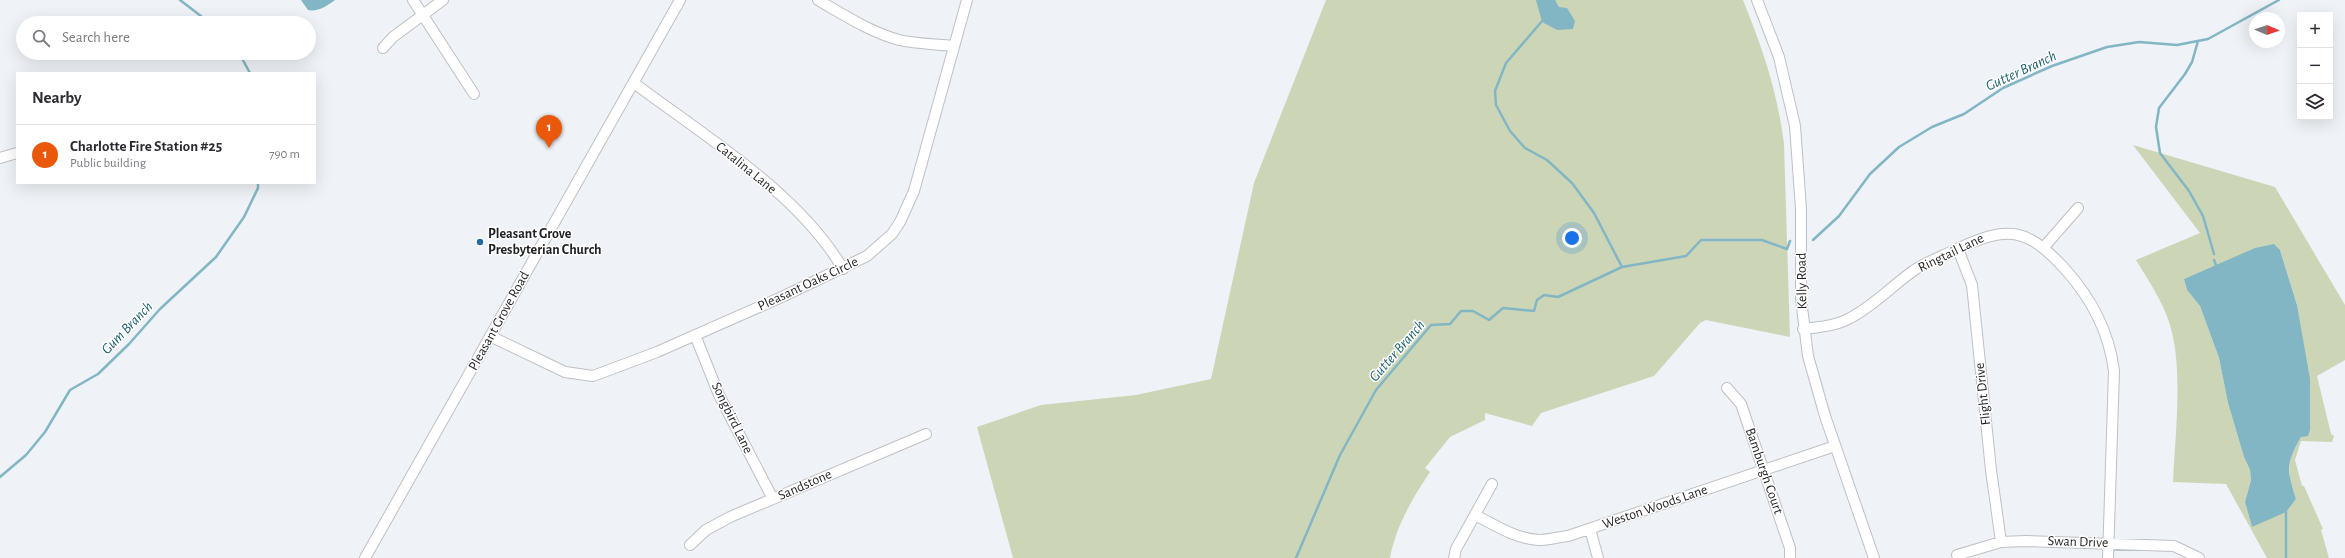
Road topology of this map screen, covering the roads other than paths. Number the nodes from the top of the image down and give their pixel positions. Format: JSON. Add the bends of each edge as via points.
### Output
{"nodes":[{"id":1,"x":414,"y":0,"type":"edge"},
{"id":2,"x":443,"y":0,"type":"edge"},
{"id":3,"x":680,"y":0,"type":"edge"},
{"id":4,"x":818,"y":0,"type":"edge"},
{"id":5,"x":967,"y":0,"type":"edge"},
{"id":6,"x":1757,"y":0,"type":"edge"},
{"id":7,"x":422,"y":14,"type":"junction"},
{"id":8,"x":954,"y":46,"type":"junction"},
{"id":9,"x":383,"y":48,"type":"dead end"},
{"id":10,"x":634,"y":82,"type":"junction"},
{"id":11,"x":474,"y":94,"type":"dead end"},
{"id":12,"x":16,"y":153,"type":"edge"},
{"id":13,"x":0,"y":158,"type":"edge"},
{"id":14,"x":2078,"y":208,"type":"dead end"},
{"id":15,"x":2044,"y":247,"type":"junction"},
{"id":16,"x":1958,"y":249,"type":"junction"},
{"id":17,"x":843,"y":269,"type":"junction"},
{"id":18,"x":1803,"y":329,"type":"junction"},
{"id":19,"x":694,"y":335,"type":"junction"},
{"id":20,"x":490,"y":336,"type":"junction"},
{"id":21,"x":1727,"y":388,"type":"dead end"},
{"id":22,"x":926,"y":434,"type":"dead end"},
{"id":23,"x":1835,"y":446,"type":"junction"},
{"id":24,"x":1764,"y":470,"type":"junction"},
{"id":25,"x":1492,"y":484,"type":"dead end"},
{"id":26,"x":773,"y":499,"type":"junction"},
{"id":27,"x":1475,"y":515,"type":"junction"},
{"id":28,"x":1590,"y":529,"type":"junction"},
{"id":29,"x":2001,"y":542,"type":"junction"},
{"id":30,"x":2108,"y":543,"type":"junction"},
{"id":31,"x":690,"y":545,"type":"dead end"},
{"id":32,"x":1957,"y":555,"type":"dead end"},
{"id":33,"x":365,"y":558,"type":"edge"},
{"id":34,"x":1454,"y":558,"type":"edge"},
{"id":35,"x":1598,"y":558,"type":"edge"},
{"id":36,"x":1790,"y":558,"type":"edge"},
{"id":37,"x":1874,"y":558,"type":"edge"},
{"id":38,"x":2108,"y":558,"type":"edge"},
{"id":39,"x":2199,"y":558,"type":"edge"}],
"edges":[{"from":1,"to":7,"type":"street"},
{"from":2,"to":7,"type":"street"},
{"from":3,"to":10,"type":"street","name":"Pleasant Grove Road"},
{"from":4,"to":8,"type":"street","via":[[868,28],[890,37],[909,42]]},
{"from":5,"to":8,"type":"street","name":"Pleasant Oaks Circle"},
{"from":6,"to":18,"type":"street","name":"Kelly Road","via":[[1779,57],[1795,126],[1800,197]]},
{"from":7,"to":9,"type":"street"},
{"from":7,"to":11,"type":"street"},
{"from":8,"to":17,"type":"street","name":"Pleasant Oaks Circle","via":[[922,168],[906,210],[892,234],[880,246]]},
{"from":10,"to":17,"type":"street","name":"Catalina Lane","via":[[727,152],[786,201],[819,235]]},
{"from":10,"to":20,"type":"street","name":"Pleasant Grove Road"},
{"from":12,"to":13,"type":"street"},
{"from":14,"to":15,"type":"street"},
{"from":15,"to":16,"type":"street","name":"Ringtail Lane","via":[[2018,235],[1999,233]]},
{"from":15,"to":30,"type":"street","name":"Ringtail Lane","via":[[2078,284],[2105,329],[2112,351],[2114,371]]},
{"from":16,"to":18,"type":"street","name":"Ringtail Lane","via":[[1919,267],[1850,319]]},
{"from":16,"to":29,"type":"street","name":"Flight Drive","via":[[1972,285]]},
{"from":17,"to":19,"type":"street","name":"Pleasant Oaks Circle"},
{"from":18,"to":23,"type":"street","name":"Kelly Road","via":[[1814,380]]},
{"from":19,"to":20,"type":"street","name":"Pleasant Oaks Circle","via":[[618,368],[592,376],[581,376],[549,366]]},
{"from":19,"to":26,"type":"street","name":"Songbird Lane","via":[[719,395]]},
{"from":20,"to":33,"type":"street","name":"Pleasant Grove Road"},
{"from":21,"to":24,"type":"street","name":"Bamburgh Court","via":[[1741,404]]},
{"from":22,"to":26,"type":"street","name":"Sandstone"},
{"from":23,"to":24,"type":"street","name":"Weston Woods Lane"},
{"from":23,"to":37,"type":"street","name":"Kelly Road"},
{"from":24,"to":28,"type":"street","name":"Weston Woods Lane"},
{"from":24,"to":36,"type":"street","name":"Bamburgh Court","via":[[1790,548]]},
{"from":25,"to":27,"type":"street"},
{"from":26,"to":31,"type":"street","name":"Sandstone","via":[[706,530]]},
{"from":27,"to":28,"type":"street","name":"Weston Woods Lane","via":[[1508,532],[1540,540],[1568,536]]},
{"from":27,"to":34,"type":"street","via":[[1456,549]]},
{"from":28,"to":35,"type":"street"},
{"from":29,"to":30,"type":"street","name":"Swan Drive"},
{"from":29,"to":32,"type":"street","name":"Swan Drive"},
{"from":30,"to":38,"type":"street","name":"Ringtail Lane"},
{"from":30,"to":39,"type":"street","name":"Swan Drive","via":[[2174,546]]}]}
